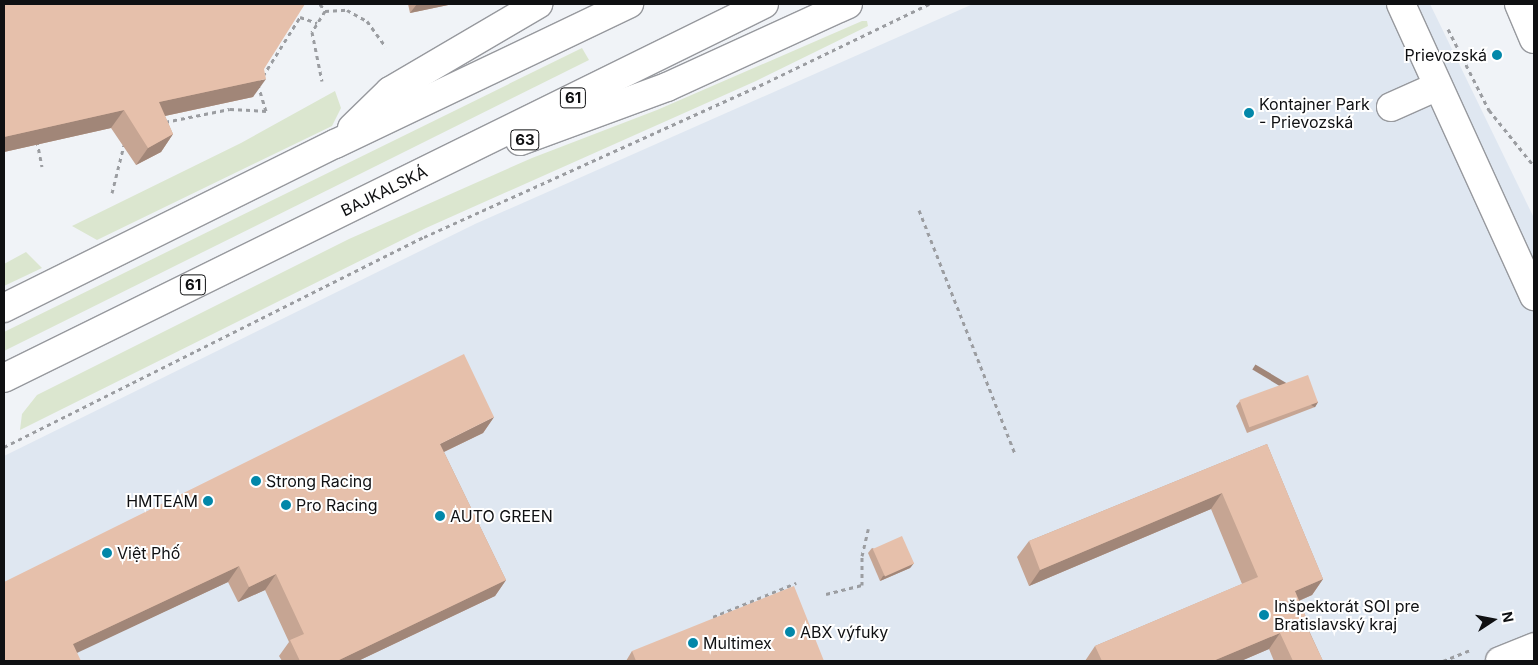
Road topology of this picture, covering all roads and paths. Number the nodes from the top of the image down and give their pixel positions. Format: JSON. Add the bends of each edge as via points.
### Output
{"nodes":[{"id":1,"x":320,"y":4,"type":"edge"},
{"id":2,"x":538,"y":4,"type":"edge"},
{"id":3,"x":629,"y":4,"type":"edge"},
{"id":4,"x":764,"y":4,"type":"edge"},
{"id":5,"x":848,"y":4,"type":"edge"},
{"id":6,"x":929,"y":4,"type":"edge"},
{"id":7,"x":1401,"y":4,"type":"edge"},
{"id":8,"x":1519,"y":4,"type":"edge"},
{"id":9,"x":325,"y":11,"type":"junction"},
{"id":10,"x":1444,"y":22,"type":"dead end"},
{"id":11,"x":316,"y":23,"type":"junction"},
{"id":12,"x":1534,"y":39,"type":"edge"},
{"id":13,"x":386,"y":47,"type":"dead end"},
{"id":14,"x":322,"y":81,"type":"dead end"},
{"id":15,"x":1438,"y":86,"type":"junction"},
{"id":16,"x":1391,"y":107,"type":"dead end"},
{"id":17,"x":164,"y":123,"type":"edge"},
{"id":18,"x":36,"y":138,"type":"edge"},
{"id":19,"x":125,"y":139,"type":"edge"},
{"id":20,"x":335,"y":144,"type":"junction"},
{"id":21,"x":1534,"y":166,"type":"edge"},
{"id":22,"x":42,"y":167,"type":"dead end"},
{"id":23,"x":382,"y":192,"type":"junction"},
{"id":24,"x":112,"y":193,"type":"dead end"},
{"id":25,"x":919,"y":210,"type":"dead end"},
{"id":26,"x":1534,"y":296,"type":"edge"},
{"id":27,"x":4,"y":308,"type":"edge"},
{"id":28,"x":4,"y":378,"type":"edge"},
{"id":29,"x":4,"y":447,"type":"edge"},
{"id":30,"x":1015,"y":454,"type":"dead end"},
{"id":31,"x":868,"y":529,"type":"dead end"},
{"id":32,"x":796,"y":583,"type":"dead end"},
{"id":33,"x":826,"y":594,"type":"dead end"},
{"id":34,"x":716,"y":624,"type":"edge"},
{"id":35,"x":1534,"y":647,"type":"edge"},
{"id":36,"x":1500,"y":661,"type":"edge"}],
"edges":[{"from":1,"to":9,"type":"path"},
{"from":2,"to":20,"type":"main road","via":[[390,91]]},
{"from":3,"to":20,"type":"main road"},
{"from":4,"to":23,"type":"main road","name":"BAJKALSKÁ","number":"61"},
{"from":5,"to":23,"type":"main road","number":"63","via":[[667,87]]},
{"from":6,"to":29,"type":"path","via":[[767,82],[424,237]]},
{"from":7,"to":15,"type":"main road"},
{"from":8,"to":12,"type":"main road"},
{"from":9,"to":11,"type":"path"},
{"from":9,"to":13,"type":"path","via":[[347,10],[367,21]]},
{"from":10,"to":21,"type":"path","via":[[1489,110]]},
{"from":11,"to":14,"type":"path","via":[[312,32]]},
{"from":11,"to":17,"type":"path","via":[[300,17],[258,84],[266,111],[230,109]]},
{"from":15,"to":16,"type":"main road"},
{"from":15,"to":26,"type":"main road"},
{"from":18,"to":22,"type":"path"},
{"from":19,"to":24,"type":"path"},
{"from":20,"to":27,"type":"main road"},
{"from":23,"to":28,"type":"main road","name":"BAJKALSKÁ","number":"61"},
{"from":25,"to":30,"type":"path"},
{"from":31,"to":33,"type":"path","via":[[862,556],[862,585]]},
{"from":32,"to":34,"type":"path","via":[[713,617]]},
{"from":35,"to":36,"type":"main road"}]}
